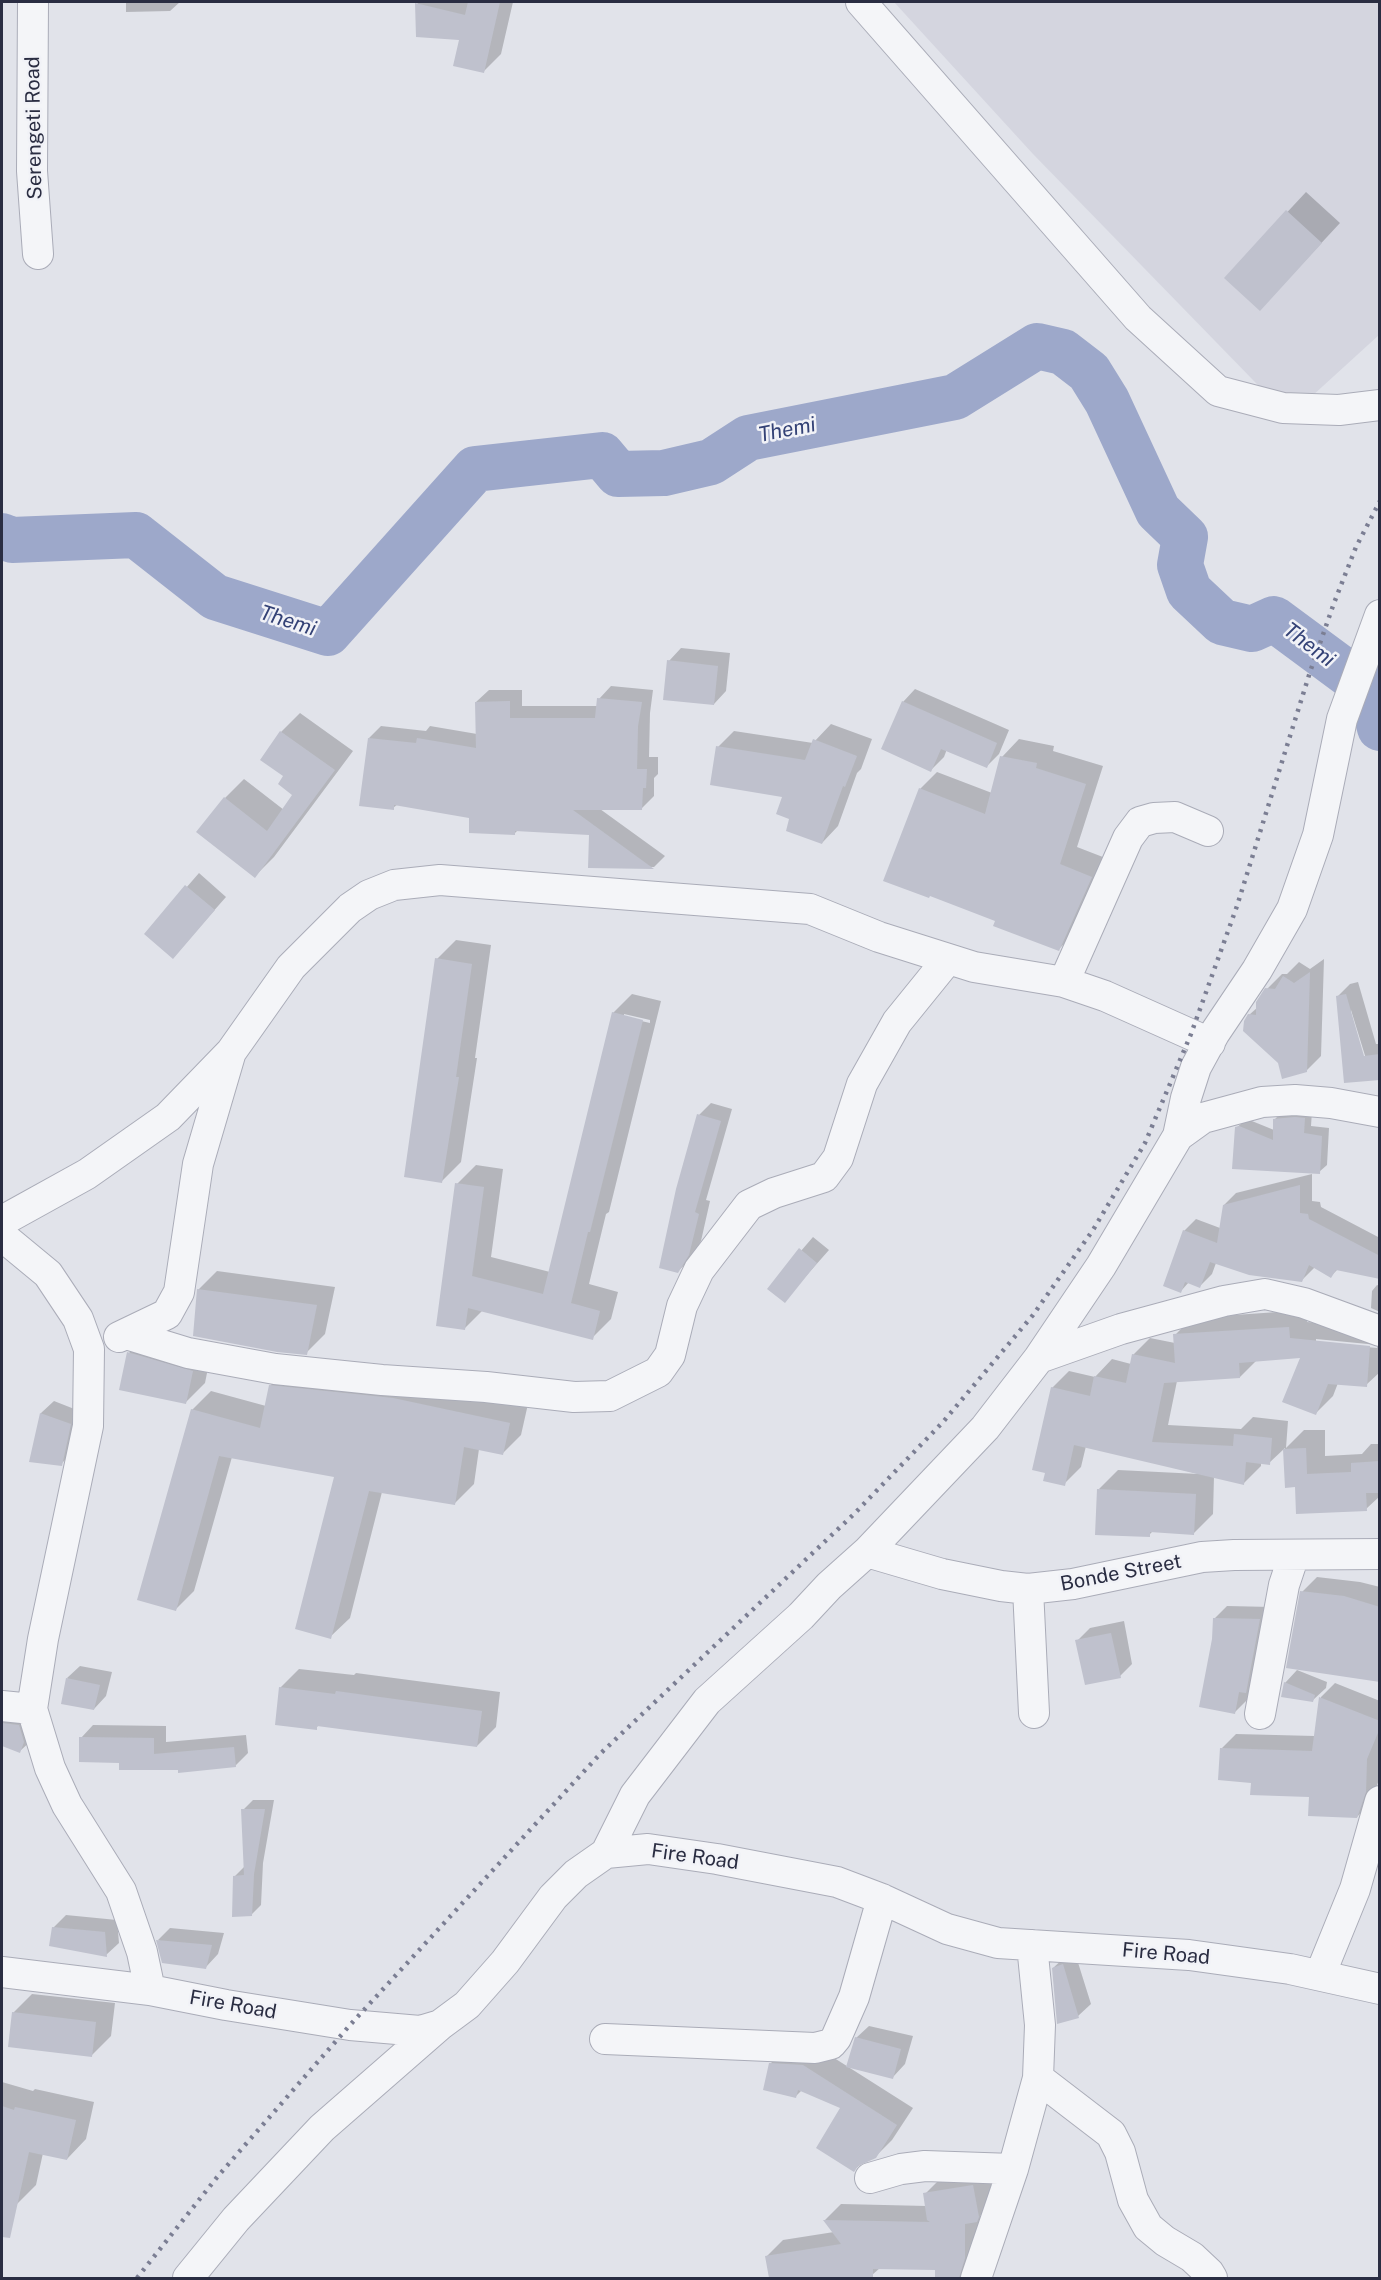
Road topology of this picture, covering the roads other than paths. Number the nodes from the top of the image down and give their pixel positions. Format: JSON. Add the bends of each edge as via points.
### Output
{"nodes":[{"id":1,"x":33,"y":2,"type":"edge"},
{"id":2,"x":861,"y":2,"type":"edge"},
{"id":3,"x":38,"y":254,"type":"dead end"},
{"id":4,"x":1380,"y":405,"type":"edge"},
{"id":5,"x":1378,"y":617,"type":"edge"},
{"id":6,"x":1208,"y":831,"type":"dead end"},
{"id":7,"x":948,"y":959,"type":"junction"},
{"id":8,"x":1064,"y":982,"type":"junction"},
{"id":9,"x":1210,"y":1043,"type":"junction"},
{"id":10,"x":231,"y":1052,"type":"junction"},
{"id":11,"x":1380,"y":1112,"type":"edge"},
{"id":12,"x":1178,"y":1136,"type":"junction"},
{"id":13,"x":2,"y":1221,"type":"edge"},
{"id":14,"x":2,"y":1236,"type":"edge"},
{"id":15,"x":1380,"y":1331,"type":"edge"},
{"id":16,"x":126,"y":1334,"type":"junction"},
{"id":17,"x":88,"y":1349,"type":"junction"},
{"id":18,"x":1039,"y":1358,"type":"junction"},
{"id":19,"x":867,"y":1552,"type":"junction"},
{"id":20,"x":1380,"y":1554,"type":"edge"},
{"id":21,"x":1294,"y":1555,"type":"junction"},
{"id":22,"x":1028,"y":1589,"type":"junction"},
{"id":23,"x":2,"y":1706,"type":"edge"},
{"id":24,"x":32,"y":1709,"type":"junction"},
{"id":25,"x":1034,"y":1713,"type":"dead end"},
{"id":26,"x":1260,"y":1714,"type":"dead end"},
{"id":27,"x":1380,"y":1801,"type":"edge"},
{"id":28,"x":606,"y":1853,"type":"junction"},
{"id":29,"x":882,"y":1899,"type":"junction"},
{"id":30,"x":1032,"y":1945,"type":"junction"},
{"id":31,"x":2,"y":1972,"type":"edge"},
{"id":32,"x":1320,"y":1975,"type":"junction"},
{"id":33,"x":1380,"y":1989,"type":"edge"},
{"id":34,"x":150,"y":1990,"type":"junction"},
{"id":35,"x":440,"y":2025,"type":"junction"},
{"id":36,"x":605,"y":2039,"type":"dead end"},
{"id":37,"x":1038,"y":2078,"type":"junction"},
{"id":38,"x":1013,"y":2169,"type":"junction"},
{"id":39,"x":870,"y":2178,"type":"dead end"},
{"id":40,"x":188,"y":2278,"type":"edge"},
{"id":41,"x":976,"y":2278,"type":"edge"},
{"id":42,"x":1212,"y":2278,"type":"edge"}],
"edges":[{"from":1,"to":3,"type":"street","name":"Serengeti Road","via":[[32,171]]},
{"from":2,"to":4,"type":"street","via":[[1138,318],[1218,391],[1283,408],[1339,410]]},
{"from":5,"to":9,"type":"street","via":[[1342,719],[1317,835],[1292,909]]},
{"from":6,"to":8,"type":"street","via":[[1174,817],[1140,822],[1128,838]]},
{"from":7,"to":8,"type":"street"},
{"from":7,"to":10,"type":"street","via":[[810,909],[440,880],[394,885],[350,908],[291,967]]},
{"from":7,"to":16,"type":"street","via":[[897,1022],[862,1084],[838,1158],[824,1177],[749,1205],[699,1270],[682,1306],[670,1354],[658,1372],[610,1396],[574,1397],[275,1369],[188,1353]]},
{"from":8,"to":9,"type":"street"},
{"from":9,"to":12,"type":"street","via":[[1193,1077]]},
{"from":10,"to":13,"type":"street","via":[[168,1117],[87,1174]]},
{"from":10,"to":16,"type":"street","via":[[198,1164],[179,1292],[167,1314]]},
{"from":11,"to":12,"type":"street","via":[[1331,1103],[1262,1102],[1203,1118]]},
{"from":12,"to":18,"type":"street","via":[[1125,1227]]},
{"from":14,"to":17,"type":"street","via":[[48,1274],[78,1319]]},
{"from":15,"to":18,"type":"street","via":[[1304,1303],[1265,1294],[1121,1329]]},
{"from":16,"to":17,"type":"street"},
{"from":17,"to":24,"type":"street","via":[[88,1426]]},
{"from":18,"to":19,"type":"street","via":[[985,1428]]},
{"from":19,"to":22,"type":"street","name":"Bonde Street","via":[[942,1574]]},
{"from":19,"to":28,"type":"street","via":[[707,1701],[635,1795]]},
{"from":20,"to":21,"type":"street","name":"Bonde Street"},
{"from":21,"to":22,"type":"street","name":"Bonde Street","via":[[1202,1557]]},
{"from":21,"to":26,"type":"street","via":[[1282,1595]]},
{"from":22,"to":25,"type":"street"},
{"from":23,"to":24,"type":"street"},
{"from":24,"to":34,"type":"street","via":[[50,1768],[67,1805],[121,1891],[142,1952]]},
{"from":27,"to":32,"type":"street","via":[[1355,1889]]},
{"from":28,"to":29,"type":"street","name":"Fire Road","via":[[648,1849],[673,1852],[837,1882]]},
{"from":28,"to":35,"type":"street","name":"Fire Road","via":[[576,1874],[553,1897],[488,1983]]},
{"from":29,"to":30,"type":"street","name":"Fire Road","via":[[971,1937]]},
{"from":29,"to":36,"type":"street","via":[[854,1997],[831,2044],[815,2048]]},
{"from":30,"to":32,"type":"street","name":"Fire Road","via":[[1189,1955]]},
{"from":30,"to":37,"type":"street","via":[[1040,2025]]},
{"from":31,"to":34,"type":"street","name":"Fire Road"},
{"from":32,"to":33,"type":"street","name":"Fire Road"},
{"from":34,"to":35,"type":"street","name":"Fire Road","via":[[350,2025],[420,2031]]},
{"from":35,"to":40,"type":"street","via":[[322,2128],[236,2218]]},
{"from":37,"to":38,"type":"street"},
{"from":37,"to":42,"type":"street","via":[[1111,2134],[1133,2200],[1148,2227],[1192,2257]]},
{"from":38,"to":39,"type":"street","via":[[926,2166]]},
{"from":38,"to":41,"type":"street"}]}
